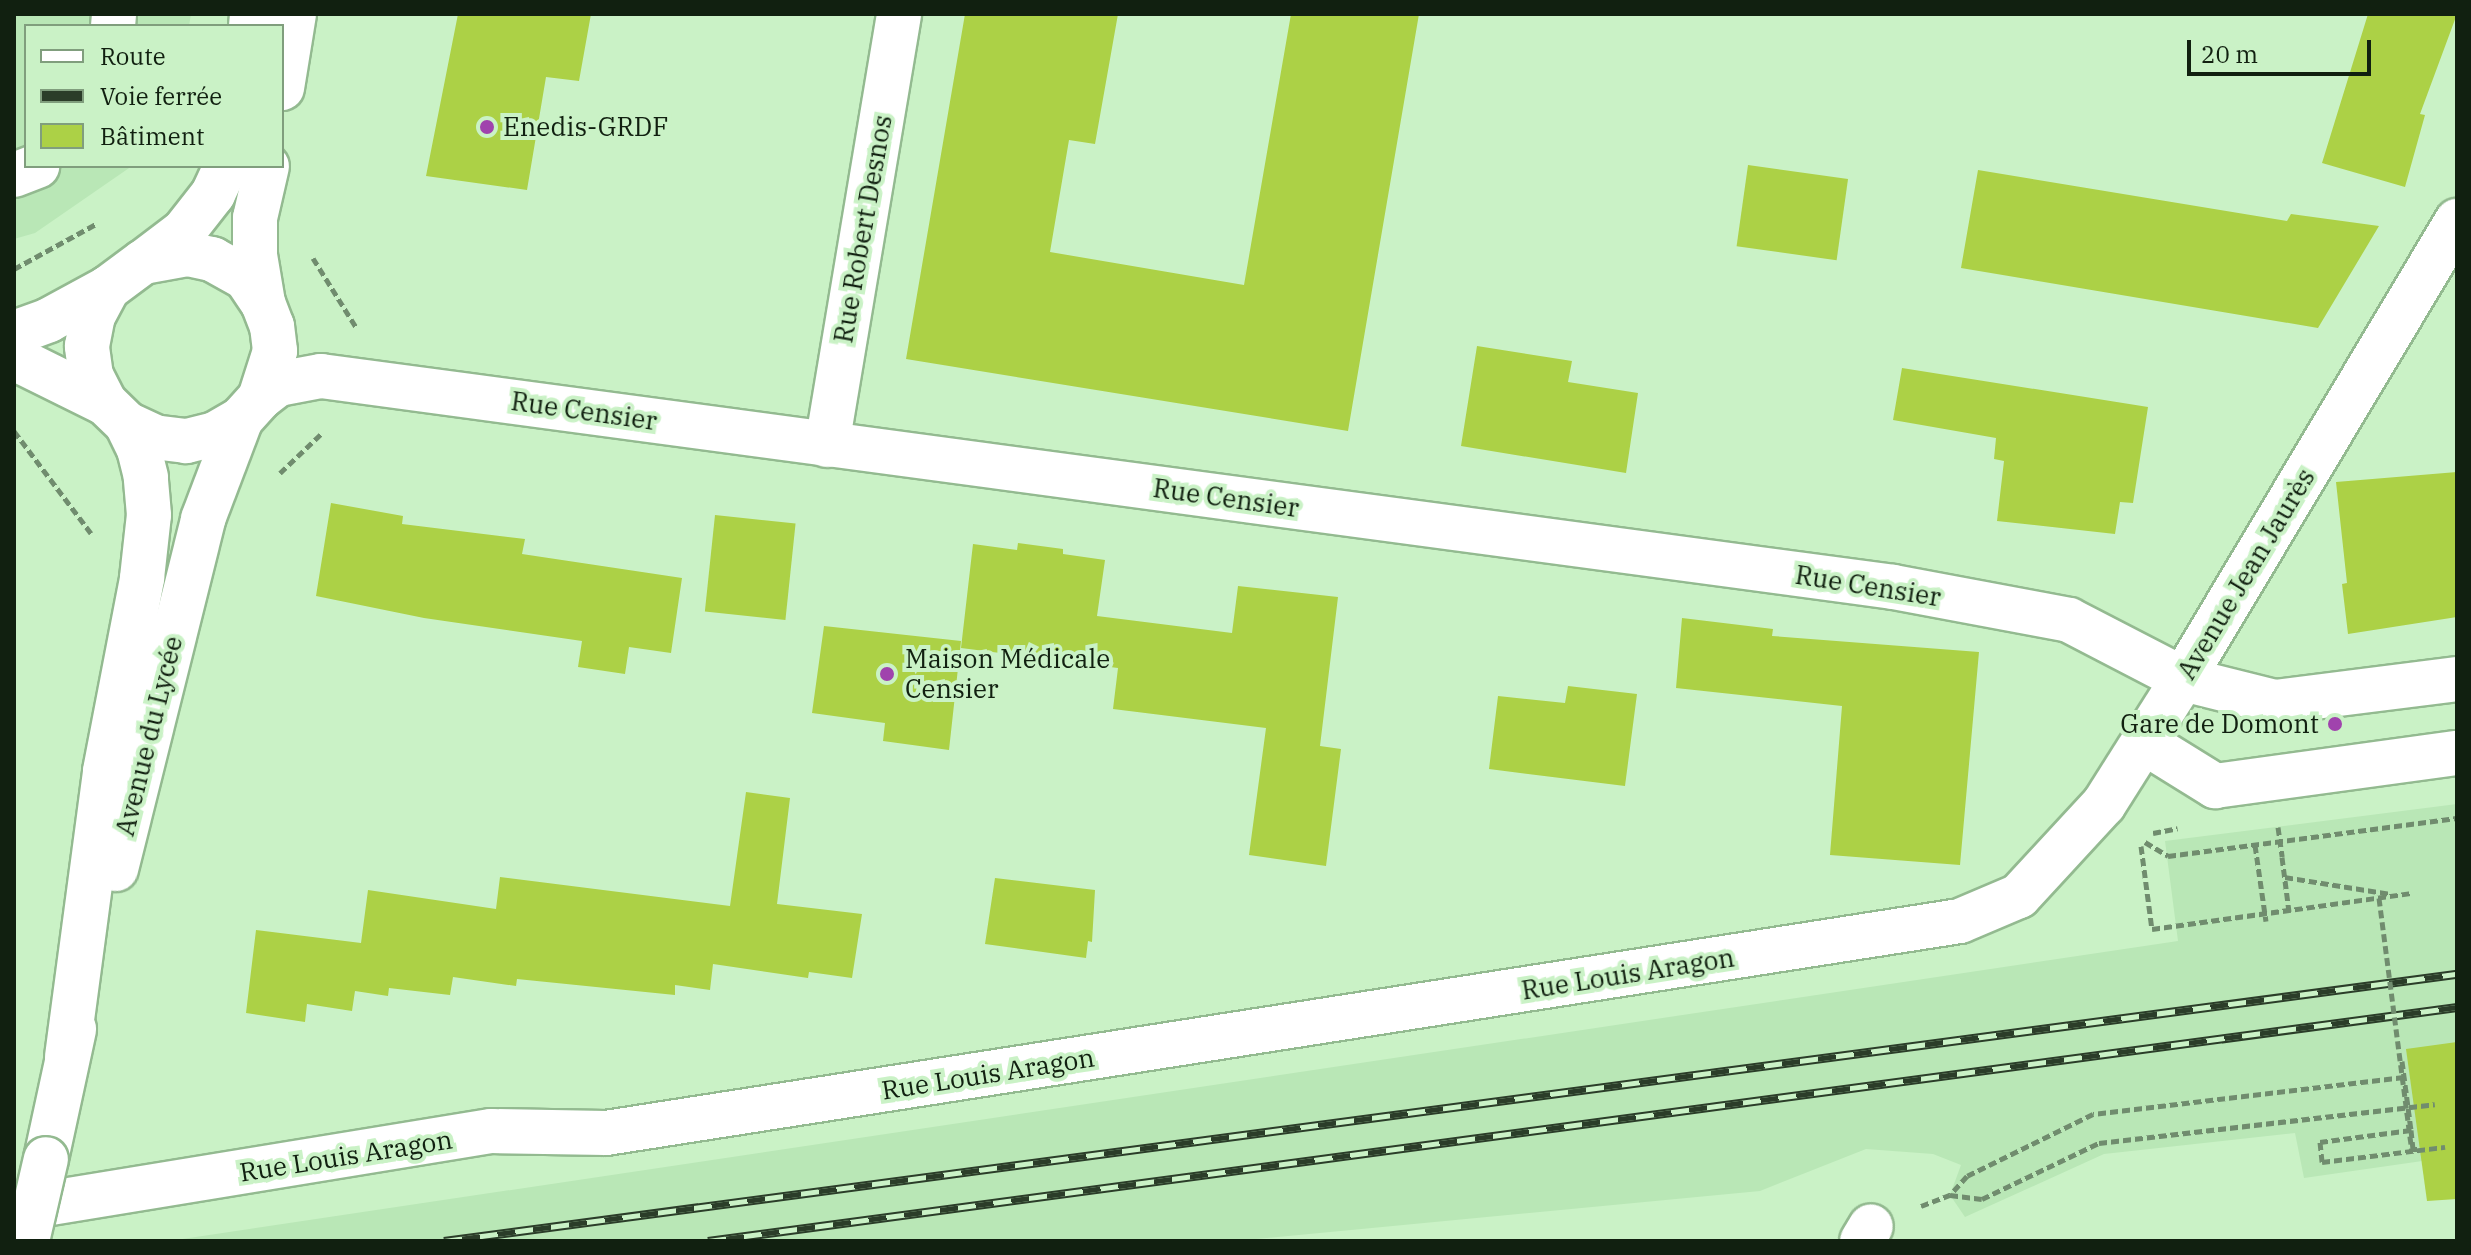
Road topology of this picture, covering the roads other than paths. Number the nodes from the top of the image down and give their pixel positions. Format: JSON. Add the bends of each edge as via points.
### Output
{"nodes":[{"id":1,"x":294,"y":14,"type":"edge"},
{"id":2,"x":899,"y":14,"type":"edge"},
{"id":3,"x":284,"y":76,"type":"edge"},
{"id":4,"x":225,"y":168,"type":"edge"},
{"id":5,"x":267,"y":168,"type":"edge"},
{"id":6,"x":2457,"y":221,"type":"edge"},
{"id":7,"x":143,"y":262,"type":"junction"},
{"id":8,"x":108,"y":288,"type":"junction"},
{"id":9,"x":263,"y":303,"type":"junction"},
{"id":10,"x":14,"y":333,"type":"edge"},
{"id":11,"x":14,"y":358,"type":"edge"},
{"id":12,"x":250,"y":408,"type":"junction"},
{"id":13,"x":116,"y":414,"type":"junction"},
{"id":14,"x":827,"y":445,"type":"junction"},
{"id":15,"x":2183,"y":679,"type":"junction"},
{"id":16,"x":2457,"y":679,"type":"edge"},
{"id":17,"x":2144,"y":742,"type":"junction"},
{"id":18,"x":2457,"y":753,"type":"edge"},
{"id":19,"x":1960,"y":921,"type":"joint"},
{"id":20,"x":67,"y":1057,"type":"junction"},
{"id":21,"x":14,"y":1209,"type":"edge"},
{"id":22,"x":27,"y":1241,"type":"edge"}],
"edges":[{"from":1,"to":3,"type":"street"},
{"from":2,"to":14,"type":"street","name":"Rue Robert Desnos"},
{"from":4,"to":7,"type":"street","via":[[213,194],[184,231]]},
{"from":5,"to":9,"type":"street","via":[[255,218]]},
{"from":6,"to":15,"type":"street","name":"Avenue Jean Jaurès"},
{"from":7,"to":8,"type":"street"},
{"from":7,"to":9,"type":"street","via":[[188,254],[212,259],[246,278]]},
{"from":8,"to":10,"type":"street"},
{"from":8,"to":13,"type":"street","via":[[93,316],[87,346],[91,376]]},
{"from":9,"to":12,"type":"street","via":[[275,351]]},
{"from":11,"to":13,"type":"street"},
{"from":12,"to":13,"type":"street","via":[[215,434],[186,441],[155,437]]},
{"from":12,"to":14,"type":"street","name":"Rue Censier","via":[[278,384],[321,376]]},
{"from":12,"to":20,"type":"street","name":"Avenue du Lycée","via":[[203,519]]},
{"from":13,"to":20,"type":"street","name":"Avenue du Lycée","via":[[146,477],[149,515],[105,771]]},
{"from":14,"to":15,"type":"street","name":"Rue Censier","via":[[1893,587],[2069,620]]},
{"from":15,"to":16,"type":"street","name":"Rue Censier","via":[[2275,702]]},
{"from":15,"to":17,"type":"street","name":"Avenue Jean Jaurès"},
{"from":17,"to":18,"type":"street","via":[[2215,786]]},
{"from":17,"to":19,"type":"street","name":"Avenue Jean Jaurès","via":[[2104,804],[2019,896]]},
{"from":19,"to":21,"type":"street","name":"Rue Louis Aragon","via":[[606,1133],[491,1131]]},
{"from":20,"to":22,"type":"street","name":"Avenue du Lycée","bridge":true}]}
